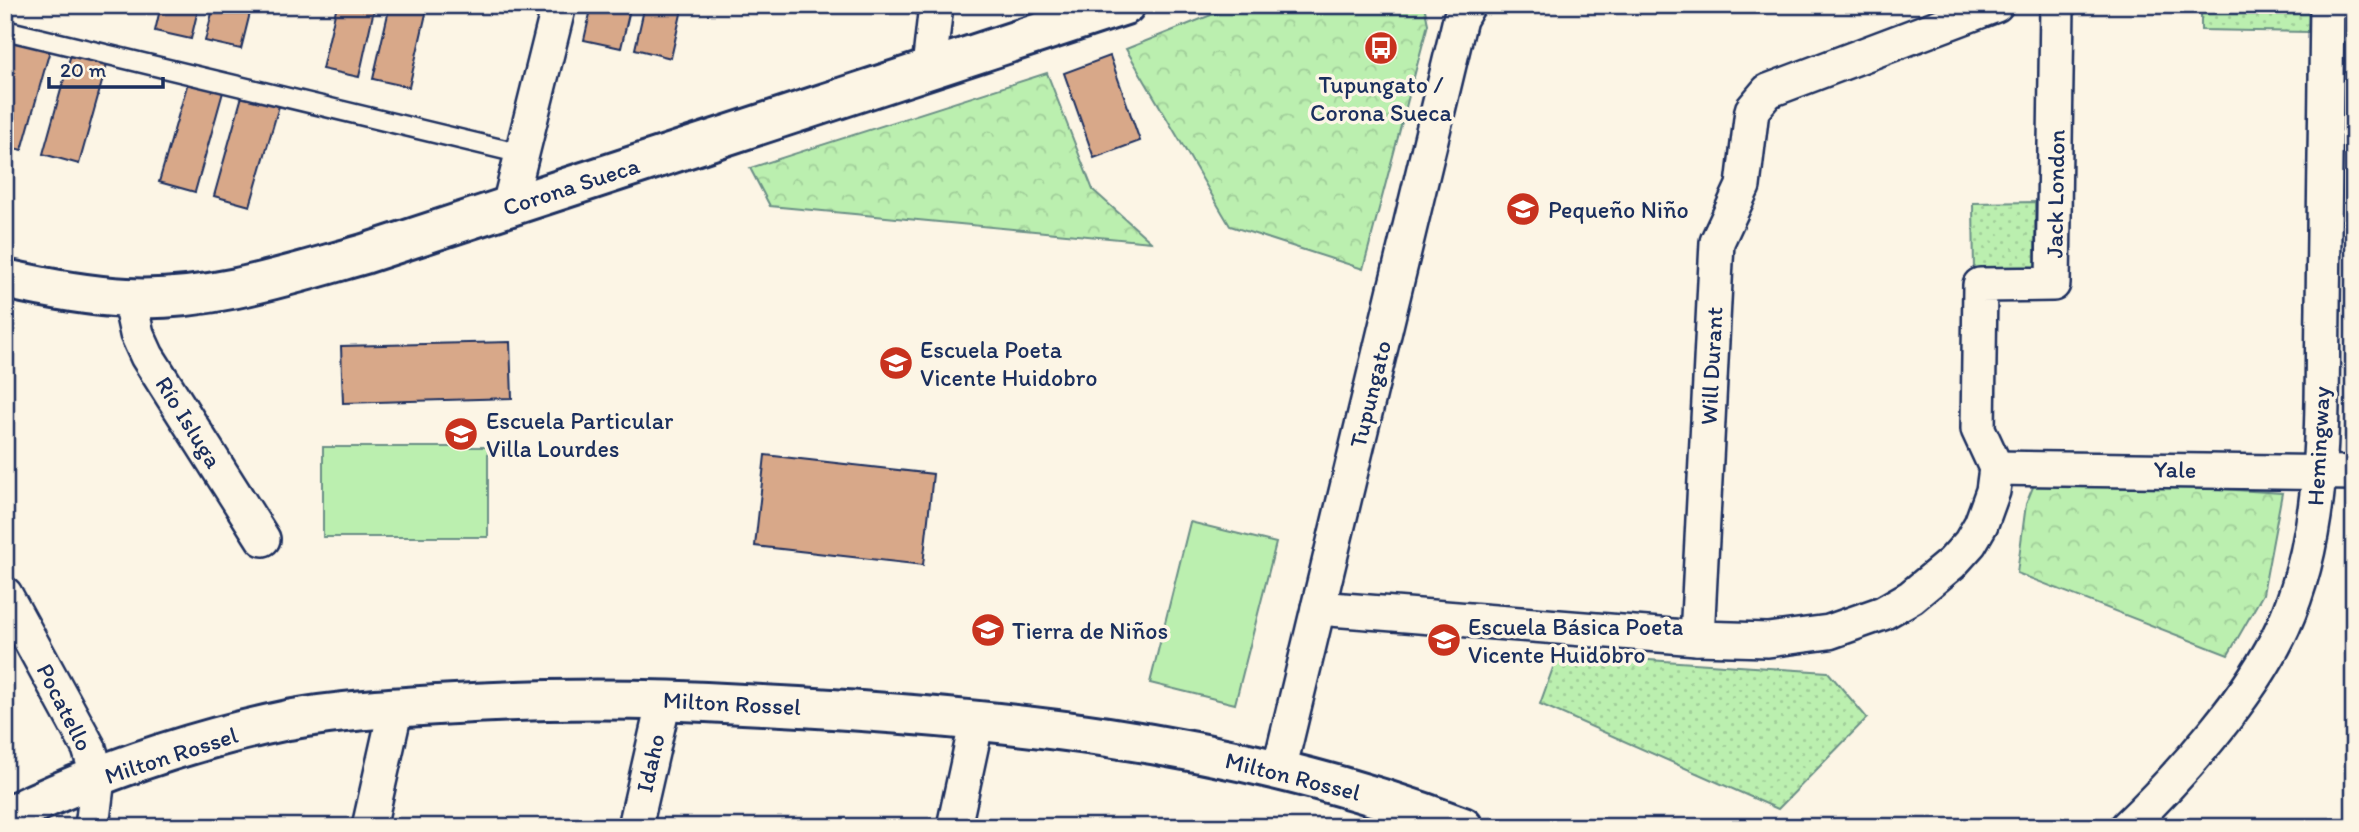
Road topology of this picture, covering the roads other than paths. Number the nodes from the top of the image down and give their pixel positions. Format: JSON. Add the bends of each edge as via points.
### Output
{"nodes":[{"id":1,"x":559,"y":5,"type":"edge"},
{"id":2,"x":936,"y":5,"type":"edge"},
{"id":3,"x":1125,"y":5,"type":"edge"},
{"id":4,"x":1996,"y":5,"type":"edge"},
{"id":5,"x":2057,"y":5,"type":"edge"},
{"id":6,"x":2327,"y":5,"type":"edge"},
{"id":7,"x":1461,"y":10,"type":"edge"},
{"id":8,"x":5,"y":30,"type":"edge"},
{"id":9,"x":929,"y":68,"type":"junction"},
{"id":10,"x":522,"y":154,"type":"junction"},
{"id":11,"x":509,"y":206,"type":"junction"},
{"id":12,"x":5,"y":279,"type":"edge"},
{"id":13,"x":129,"y":298,"type":"junction"},
{"id":14,"x":1996,"y":468,"type":"junction"},
{"id":15,"x":2320,"y":471,"type":"junction"},
{"id":16,"x":2354,"y":473,"type":"edge"},
{"id":17,"x":262,"y":539,"type":"dead end"},
{"id":18,"x":5,"y":594,"type":"edge"},
{"id":19,"x":1318,"y":608,"type":"junction"},
{"id":20,"x":1698,"y":638,"type":"junction"},
{"id":21,"x":664,"y":700,"type":"junction"},
{"id":22,"x":396,"y":707,"type":"junction"},
{"id":23,"x":977,"y":720,"type":"junction"},
{"id":24,"x":1279,"y":769,"type":"junction"},
{"id":25,"x":98,"y":778,"type":"junction"},
{"id":26,"x":5,"y":817,"type":"edge"},
{"id":27,"x":92,"y":827,"type":"edge"},
{"id":28,"x":369,"y":827,"type":"edge"},
{"id":29,"x":635,"y":827,"type":"edge"},
{"id":30,"x":954,"y":827,"type":"edge"},
{"id":31,"x":1463,"y":827,"type":"edge"},
{"id":32,"x":2127,"y":827,"type":"edge"}],
"edges":[{"from":1,"to":10,"type":"street"},
{"from":2,"to":9,"type":"street"},
{"from":3,"to":9,"type":"street","name":"Corona Sueca"},
{"from":4,"to":20,"type":"street","name":"Will Durant","via":[[1768,91],[1757,102],[1741,196],[1717,242]]},
{"from":5,"to":14,"type":"street","name":"Jack London","via":[[2053,284],[1980,285],[1978,429]]},
{"from":6,"to":15,"type":"street","name":"Hemingway"},
{"from":7,"to":19,"type":"street","name":"Tupungato"},
{"from":8,"to":10,"type":"lane"},
{"from":9,"to":11,"type":"street","name":"Corona Sueca"},
{"from":10,"to":11,"type":"street"},
{"from":11,"to":13,"type":"street","name":"Corona Sueca","via":[[284,277],[218,291]]},
{"from":12,"to":13,"type":"street","name":"Corona Sueca"},
{"from":13,"to":17,"type":"street","name":"Río Isluga","via":[[147,356]]},
{"from":14,"to":15,"type":"street","name":"Yale"},
{"from":14,"to":20,"type":"street","via":[[1993,491],[1970,543],[1911,597],[1857,624],[1797,638]]},
{"from":15,"to":16,"type":"street","name":"Yale"},
{"from":15,"to":32,"type":"street","name":"Hemingway","via":[[2303,570],[2269,654],[2189,760]]},
{"from":18,"to":25,"type":"street","name":"Pocatello","via":[[89,748]]},
{"from":19,"to":20,"type":"street"},
{"from":19,"to":24,"type":"street","name":"Tupungato"},
{"from":21,"to":22,"type":"street","name":"Milton Rossel"},
{"from":21,"to":23,"type":"street","name":"Milton Rossel"},
{"from":21,"to":29,"type":"street","name":"Idaho"},
{"from":22,"to":25,"type":"street","name":"Milton Rossel","via":[[288,720],[169,752]]},
{"from":22,"to":28,"type":"street"},
{"from":23,"to":24,"type":"street","name":"Milton Rossel","via":[[1129,741]]},
{"from":23,"to":30,"type":"street"},
{"from":24,"to":31,"type":"street","name":"Milton Rossel","via":[[1367,793]]},
{"from":25,"to":26,"type":"street","name":"Milton Rossel"},
{"from":25,"to":27,"type":"street","name":"Pocatello"}]}
